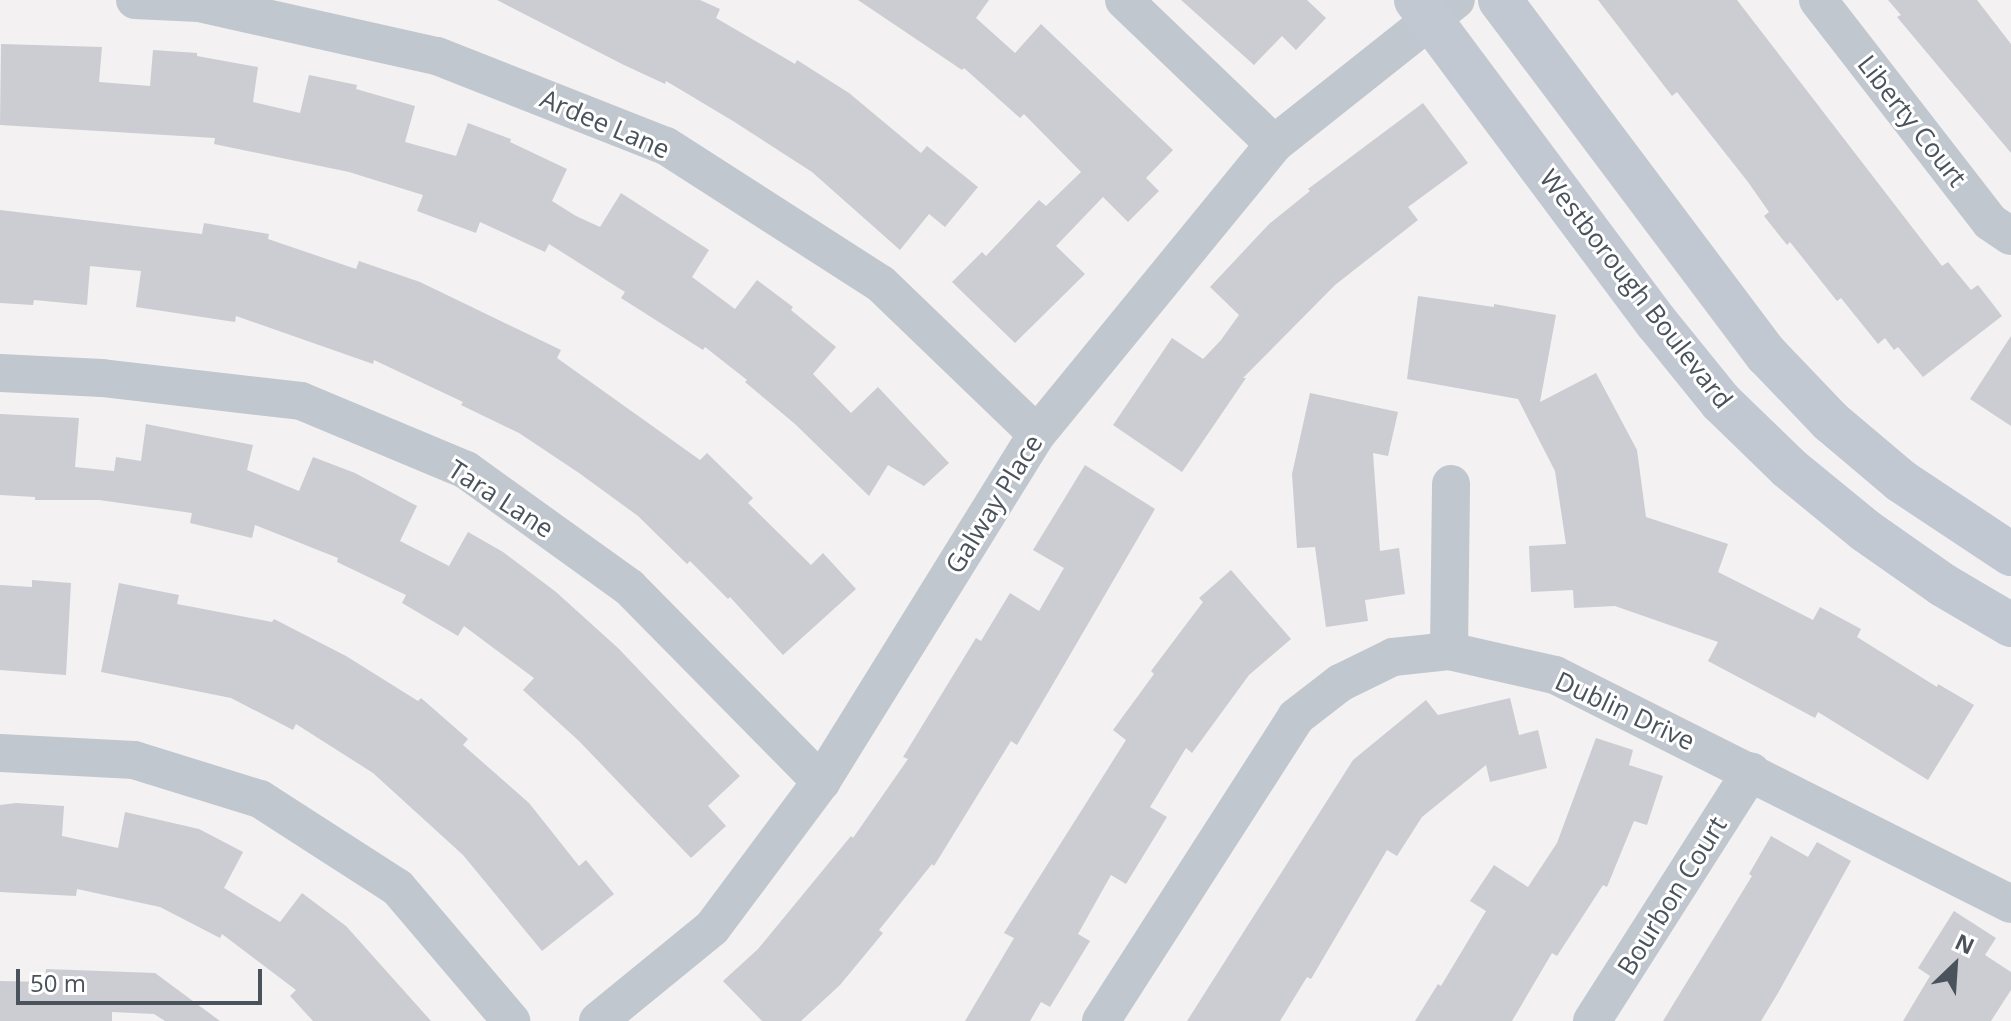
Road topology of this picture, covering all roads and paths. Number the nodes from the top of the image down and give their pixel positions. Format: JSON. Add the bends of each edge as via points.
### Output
{"nodes":[{"id":1,"x":135,"y":0,"type":"edge"},
{"id":2,"x":1124,"y":0,"type":"edge"},
{"id":3,"x":1500,"y":0,"type":"edge"},
{"id":4,"x":1818,"y":0,"type":"edge"},
{"id":5,"x":1434,"y":6,"type":"edge"},
{"id":6,"x":1274,"y":144,"type":"junction"},
{"id":7,"x":2011,"y":236,"type":"edge"},
{"id":8,"x":0,"y":373,"type":"edge"},
{"id":9,"x":1037,"y":434,"type":"junction"},
{"id":10,"x":1451,"y":484,"type":"dead end"},
{"id":11,"x":2011,"y":554,"type":"edge"},
{"id":12,"x":2011,"y":625,"type":"edge"},
{"id":13,"x":1449,"y":651,"type":"junction"},
{"id":14,"x":0,"y":753,"type":"edge"},
{"id":15,"x":1751,"y":771,"type":"junction"},
{"id":16,"x":821,"y":782,"type":"junction"},
{"id":17,"x":2011,"y":904,"type":"edge"},
{"id":18,"x":511,"y":1021,"type":"edge"},
{"id":19,"x":598,"y":1021,"type":"edge"},
{"id":20,"x":1101,"y":1021,"type":"edge"},
{"id":21,"x":1592,"y":1021,"type":"edge"}],
"edges":[{"from":1,"to":9,"type":"street","name":"Ardee Lane","via":[[199,3],[437,56],[666,146],[881,284]]},
{"from":2,"to":6,"type":"street"},
{"from":3,"to":11,"type":"main road","via":[[1767,355],[1830,421],[1901,481]]},
{"from":4,"to":7,"type":"street","name":"Liberty Court","via":[[1990,222]]},
{"from":5,"to":6,"type":"street","name":"Galway Place"},
{"from":5,"to":12,"type":"main road","name":"Westborough Boulevard","via":[[1657,323],[1721,402],[1789,468],[1866,531]]},
{"from":6,"to":9,"type":"street","name":"Galway Place"},
{"from":8,"to":16,"type":"street","name":"Tara Lane","via":[[102,378],[301,401],[466,470],[629,587]]},
{"from":9,"to":16,"type":"street","name":"Galway Place"},
{"from":10,"to":13,"type":"street"},
{"from":13,"to":15,"type":"street","name":"Dublin Drive","via":[[1555,675]]},
{"from":13,"to":20,"type":"street","name":"Dublin Drive","via":[[1393,657],[1340,683],[1296,717]]},
{"from":14,"to":18,"type":"street","via":[[134,760],[260,799],[398,888]]},
{"from":15,"to":17,"type":"street","name":"Dublin Drive"},
{"from":15,"to":21,"type":"street","name":"Bourbon Court"},
{"from":16,"to":19,"type":"street","name":"Galway Place","via":[[712,928]]}]}
